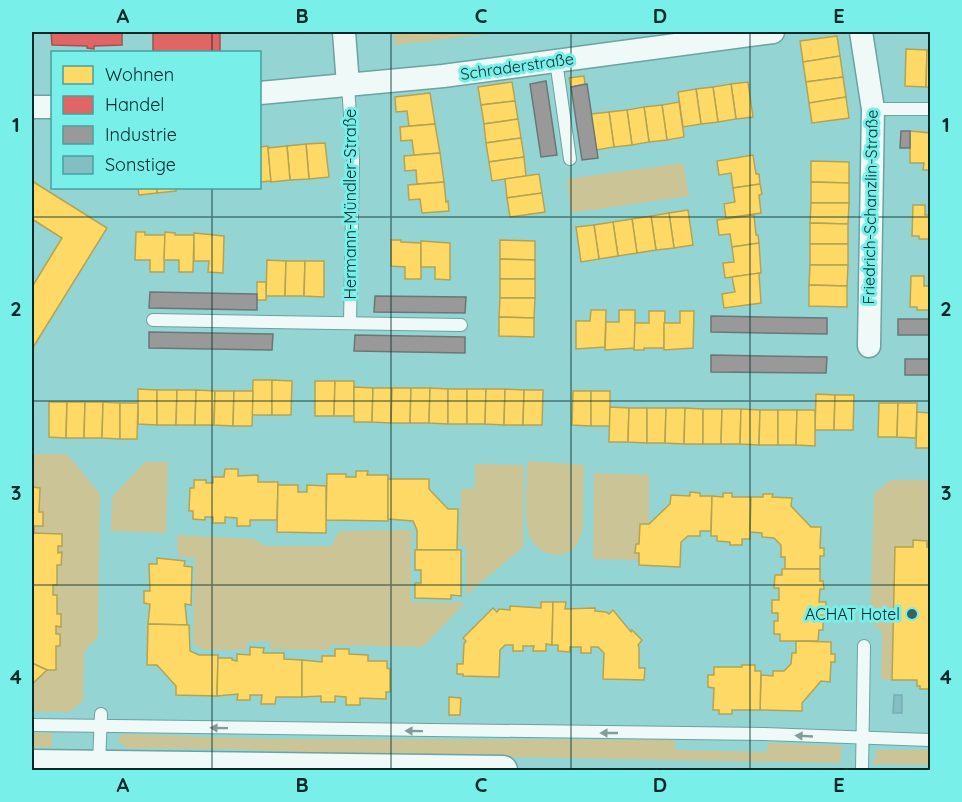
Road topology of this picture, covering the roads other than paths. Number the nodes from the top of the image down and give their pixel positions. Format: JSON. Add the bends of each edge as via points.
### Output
{"nodes":[{"id":1,"x":344,"y":32,"type":"edge"},
{"id":2,"x":773,"y":32,"type":"edge"},
{"id":3,"x":861,"y":32,"type":"edge"},
{"id":4,"x":556,"y":61,"type":"junction"},
{"id":5,"x":348,"y":85,"type":"junction"},
{"id":6,"x":261,"y":93,"type":"edge"},
{"id":7,"x":32,"y":107,"type":"edge"},
{"id":8,"x":51,"y":107,"type":"edge"},
{"id":9,"x":873,"y":108,"type":"junction"},
{"id":10,"x":930,"y":109,"type":"edge"},
{"id":11,"x":570,"y":159,"type":"dead end"},
{"id":12,"x":153,"y":320,"type":"dead end"},
{"id":13,"x":350,"y":323,"type":"junction"},
{"id":14,"x":461,"y":325,"type":"dead end"},
{"id":15,"x":869,"y":346,"type":"dead end"},
{"id":16,"x":864,"y":646,"type":"dead end"},
{"id":17,"x":100,"y":720,"type":"junction"},
{"id":18,"x":32,"y":725,"type":"edge"},
{"id":19,"x":863,"y":739,"type":"junction"},
{"id":20,"x":930,"y":740,"type":"edge"},
{"id":21,"x":32,"y":764,"type":"edge"},
{"id":22,"x":99,"y":768,"type":"edge"},
{"id":23,"x":251,"y":769,"type":"edge"},
{"id":24,"x":364,"y":770,"type":"edge"},
{"id":25,"x":445,"y":770,"type":"edge"},
{"id":26,"x":503,"y":771,"type":"edge"},
{"id":27,"x":862,"y":771,"type":"edge"}],
"edges":[{"from":1,"to":5,"type":"street"},
{"from":2,"to":4,"type":"street","name":"Schraderstraße"},
{"from":3,"to":9,"type":"street","name":"Friedrich-Schanzlin-Straße"},
{"from":4,"to":5,"type":"street","name":"Schraderstraße"},
{"from":4,"to":11,"type":"lane"},
{"from":5,"to":6,"type":"street","name":"Schraderstraße"},
{"from":5,"to":13,"type":"lane","name":"Hermann-Mündler-Straße","via":[[353,160]]},
{"from":7,"to":8,"type":"street"},
{"from":9,"to":10,"type":"lane"},
{"from":9,"to":15,"type":"street","name":"Friedrich-Schanzlin-Straße"},
{"from":12,"to":13,"type":"lane"},
{"from":13,"to":14,"type":"lane"},
{"from":16,"to":19,"type":"lane"},
{"from":17,"to":18,"type":"lane"},
{"from":19,"to":17,"type":"lane","one_way":true},
{"from":17,"to":22,"type":"lane"},
{"from":19,"to":20,"type":"lane"},
{"from":19,"to":27,"type":"lane"},
{"from":21,"to":22,"type":"street"},
{"from":22,"to":23,"type":"street"},
{"from":23,"to":24,"type":"street"},
{"from":24,"to":25,"type":"street"},
{"from":25,"to":26,"type":"street"}]}
